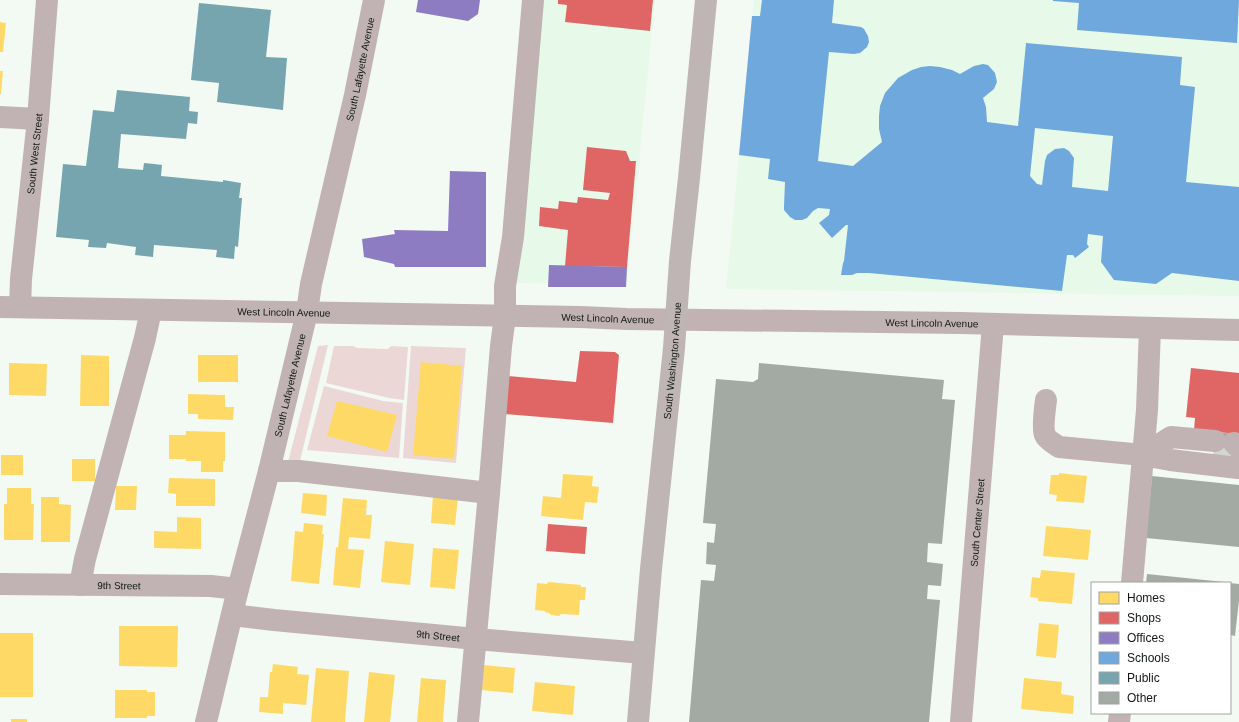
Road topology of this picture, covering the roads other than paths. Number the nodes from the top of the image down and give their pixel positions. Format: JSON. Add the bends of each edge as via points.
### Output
{"nodes":[{"id":1,"x":47,"y":0,"type":"edge"},
{"id":2,"x":374,"y":0,"type":"edge"},
{"id":3,"x":533,"y":0,"type":"edge"},
{"id":4,"x":706,"y":0,"type":"edge"},
{"id":5,"x":0,"y":117,"type":"edge"},
{"id":6,"x":38,"y":119,"type":"junction"},
{"id":7,"x":10,"y":307,"type":"edge"},
{"id":8,"x":151,"y":310,"type":"junction"},
{"id":9,"x":307,"y":312,"type":"junction"},
{"id":10,"x":505,"y":316,"type":"junction"},
{"id":11,"x":675,"y":320,"type":"junction"},
{"id":12,"x":993,"y":324,"type":"junction"},
{"id":13,"x":1150,"y":328,"type":"junction"},
{"id":14,"x":1239,"y":330,"type":"edge"},
{"id":15,"x":1046,"y":400,"type":"dead end"},
{"id":16,"x":1230,"y":452,"type":"edge"},
{"id":17,"x":1143,"y":455,"type":"junction"},
{"id":18,"x":269,"y":471,"type":"junction"},
{"id":19,"x":489,"y":492,"type":"junction"},
{"id":20,"x":1132,"y":582,"type":"edge"},
{"id":21,"x":0,"y":584,"type":"edge"},
{"id":22,"x":80,"y":585,"type":"junction"},
{"id":23,"x":238,"y":589,"type":"junction"},
{"id":24,"x":232,"y":615,"type":"junction"},
{"id":25,"x":476,"y":639,"type":"junction"},
{"id":26,"x":643,"y":653,"type":"junction"},
{"id":27,"x":206,"y":722,"type":"edge"},
{"id":28,"x":468,"y":722,"type":"edge"},
{"id":29,"x":638,"y":722,"type":"edge"},
{"id":30,"x":961,"y":722,"type":"edge"}],
"edges":[{"from":1,"to":6,"type":"street","name":"South West Street"},
{"from":2,"to":9,"type":"street","name":"South Lafayette Avenue"},
{"from":3,"to":10,"type":"street","via":[[513,237],[505,286]]},
{"from":4,"to":11,"type":"main road","name":"South Washington Avenue"},
{"from":5,"to":6,"type":"street"},
{"from":6,"to":7,"type":"street","name":"South West Street","via":[[21,279]]},
{"from":7,"to":8,"type":"street","name":"West Lincoln Avenue"},
{"from":8,"to":9,"type":"street","name":"West Lincoln Avenue"},
{"from":8,"to":22,"type":"street","via":[[84,559]]},
{"from":9,"to":10,"type":"street","name":"West Lincoln Avenue"},
{"from":9,"to":18,"type":"street","name":"South Lafayette Avenue"},
{"from":10,"to":11,"type":"street","name":"West Lincoln Avenue"},
{"from":10,"to":19,"type":"street"},
{"from":11,"to":12,"type":"street","name":"West Lincoln Avenue"},
{"from":11,"to":26,"type":"main road","name":"South Washington Avenue"},
{"from":12,"to":13,"type":"street","name":"West Lincoln Avenue"},
{"from":12,"to":30,"type":"street","name":"South Center Street"},
{"from":13,"to":14,"type":"street","name":"West Lincoln Avenue"},
{"from":13,"to":17,"type":"street"},
{"from":15,"to":17,"type":"street","via":[[1045,435],[1059,447]]},
{"from":16,"to":17,"type":"street","via":[[1171,437]]},
{"from":16,"to":17,"type":"street","via":[[1238,468]]},
{"from":17,"to":20,"type":"street"},
{"from":18,"to":19,"type":"street","via":[[299,471]]},
{"from":18,"to":23,"type":"street","name":"South Lafayette Avenue"},
{"from":19,"to":25,"type":"street"},
{"from":21,"to":22,"type":"street","name":"9th Street"},
{"from":22,"to":23,"type":"street","name":"9th Street","via":[[211,586]]},
{"from":23,"to":24,"type":"street","name":"South Lafayette Avenue"},
{"from":24,"to":25,"type":"street","name":"9th Street"},
{"from":24,"to":27,"type":"street","name":"South Lafayette Avenue"},
{"from":25,"to":26,"type":"street","name":"9th Street"},
{"from":25,"to":28,"type":"street"},
{"from":26,"to":29,"type":"main road","name":"South Washington Avenue"}]}
